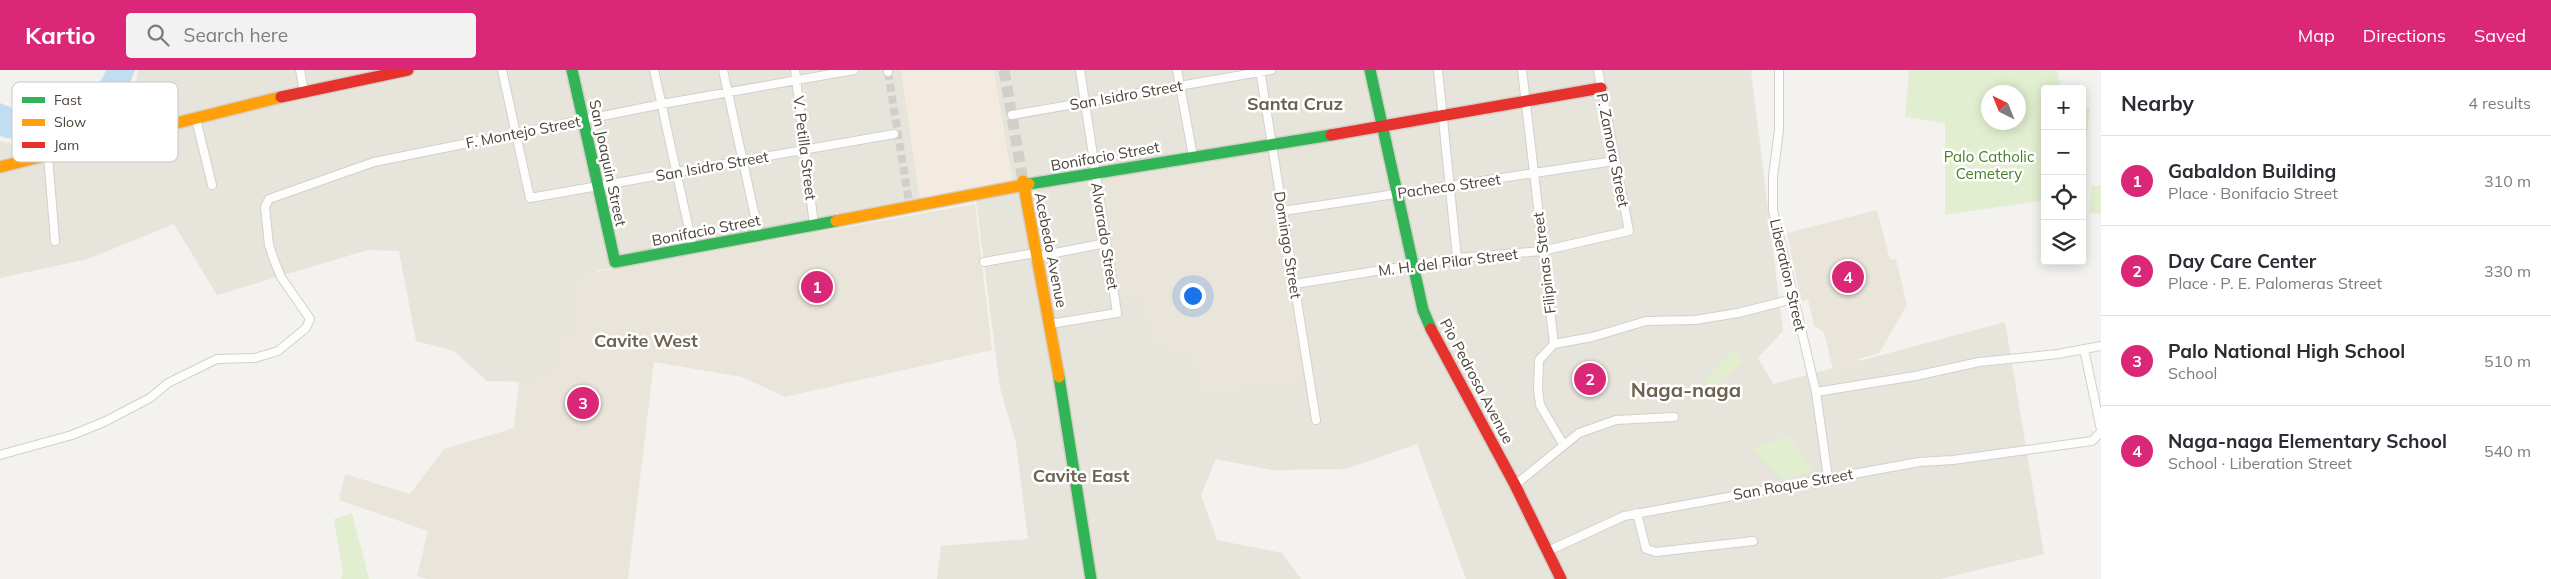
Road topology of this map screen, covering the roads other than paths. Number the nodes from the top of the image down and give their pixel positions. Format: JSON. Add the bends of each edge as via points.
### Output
{"nodes":[{"id":1,"x":300,"y":70,"type":"edge"},
{"id":2,"x":408,"y":70,"type":"edge"},
{"id":3,"x":502,"y":70,"type":"edge"},
{"id":4,"x":572,"y":70,"type":"edge"},
{"id":5,"x":654,"y":70,"type":"edge"},
{"id":6,"x":723,"y":70,"type":"edge"},
{"id":7,"x":795,"y":70,"type":"edge"},
{"id":8,"x":854,"y":70,"type":"edge"},
{"id":9,"x":1080,"y":70,"type":"edge"},
{"id":10,"x":1177,"y":70,"type":"edge"},
{"id":11,"x":1271,"y":70,"type":"edge"},
{"id":12,"x":1370,"y":70,"type":"edge"},
{"id":13,"x":1438,"y":70,"type":"edge"},
{"id":14,"x":1522,"y":70,"type":"edge"},
{"id":15,"x":1598,"y":70,"type":"edge"},
{"id":16,"x":1779,"y":70,"type":"edge"},
{"id":17,"x":1260,"y":71,"type":"edge"},
{"id":18,"x":796,"y":80,"type":"junction"},
{"id":19,"x":1180,"y":85,"type":"junction"},
{"id":20,"x":1601,"y":88,"type":"junction"},
{"id":21,"x":304,"y":91,"type":"junction"},
{"id":22,"x":728,"y":93,"type":"junction"},
{"id":23,"x":1085,"y":102,"type":"junction"},
{"id":24,"x":1525,"y":102,"type":"junction"},
{"id":25,"x":662,"y":104,"type":"junction"},
{"id":26,"x":1012,"y":116,"type":"dead end"},
{"id":27,"x":1443,"y":116,"type":"junction"},
{"id":28,"x":196,"y":119,"type":"junction"},
{"id":29,"x":583,"y":121,"type":"junction"},
{"id":30,"x":178,"y":124,"type":"edge"},
{"id":31,"x":1381,"y":127,"type":"junction"},
{"id":32,"x":516,"y":133,"type":"junction"},
{"id":33,"x":894,"y":134,"type":"dead end"},
{"id":34,"x":1271,"y":146,"type":"junction"},
{"id":35,"x":806,"y":150,"type":"junction"},
{"id":36,"x":1193,"y":156,"type":"junction"},
{"id":37,"x":743,"y":160,"type":"junction"},
{"id":38,"x":1614,"y":161,"type":"junction"},
{"id":39,"x":22,"y":162,"type":"edge"},
{"id":40,"x":48,"y":162,"type":"edge"},
{"id":41,"x":0,"y":167,"type":"edge"},
{"id":42,"x":676,"y":172,"type":"junction"},
{"id":43,"x":1095,"y":172,"type":"junction"},
{"id":44,"x":1534,"y":174,"type":"junction"},
{"id":45,"x":1023,"y":183,"type":"junction"},
{"id":46,"x":212,"y":186,"type":"dead end"},
{"id":47,"x":596,"y":187,"type":"junction"},
{"id":48,"x":1450,"y":187,"type":"junction"},
{"id":49,"x":1396,"y":193,"type":"junction"},
{"id":50,"x":1283,"y":211,"type":"junction"},
{"id":51,"x":814,"y":225,"type":"junction"},
{"id":52,"x":1629,"y":231,"type":"joint"},
{"id":53,"x":759,"y":235,"type":"junction"},
{"id":54,"x":55,"y":241,"type":"dead end"},
{"id":55,"x":1106,"y":244,"type":"junction"},
{"id":56,"x":693,"y":248,"type":"junction"},
{"id":57,"x":1542,"y":251,"type":"junction"},
{"id":58,"x":1035,"y":255,"type":"junction"},
{"id":59,"x":1457,"y":258,"type":"junction"},
{"id":60,"x":615,"y":262,"type":"joint"},
{"id":61,"x":984,"y":262,"type":"dead end"},
{"id":62,"x":1412,"y":265,"type":"junction"},
{"id":63,"x":1295,"y":284,"type":"junction"},
{"id":64,"x":1793,"y":299,"type":"junction"},
{"id":65,"x":1050,"y":324,"type":"junction"},
{"id":66,"x":1554,"y":344,"type":"junction"},
{"id":67,"x":2101,"y":346,"type":"edge"},
{"id":68,"x":2084,"y":349,"type":"junction"},
{"id":69,"x":1816,"y":392,"type":"junction"},
{"id":70,"x":1674,"y":417,"type":"dead end"},
{"id":71,"x":1316,"y":420,"type":"dead end"},
{"id":72,"x":2101,"y":431,"type":"edge"},
{"id":73,"x":1563,"y":444,"type":"junction"},
{"id":74,"x":0,"y":455,"type":"edge"},
{"id":75,"x":1828,"y":478,"type":"junction"},
{"id":76,"x":1515,"y":485,"type":"junction"},
{"id":77,"x":1637,"y":513,"type":"junction"},
{"id":78,"x":1753,"y":540,"type":"dead end"},
{"id":79,"x":1546,"y":552,"type":"junction"},
{"id":80,"x":1092,"y":579,"type":"edge"},
{"id":81,"x":1560,"y":579,"type":"edge"}],
"edges":[{"from":1,"to":21,"type":"street"},
{"from":2,"to":21,"type":"main road"},
{"from":3,"to":32,"type":"street"},
{"from":4,"to":29,"type":"main road","name":"San Joaquin Street"},
{"from":5,"to":25,"type":"street"},
{"from":6,"to":22,"type":"street"},
{"from":7,"to":18,"type":"street","name":"V. Petilla Street"},
{"from":8,"to":18,"type":"street","name":"F. Montejo Street"},
{"from":9,"to":23,"type":"street","name":"Alvarado Street"},
{"from":10,"to":19,"type":"street"},
{"from":11,"to":17,"type":"street","name":"San Isidro Street"},
{"from":12,"to":31,"type":"main road","name":"Pio Pedrosa Avenue"},
{"from":13,"to":27,"type":"street"},
{"from":14,"to":24,"type":"street","name":"Filipinas Street"},
{"from":15,"to":20,"type":"street","name":"P. Zamora Street"},
{"from":16,"to":64,"type":"street","name":"Liberation Street","via":[[1780,130],[1773,177],[1773,210]]},
{"from":17,"to":19,"type":"street","name":"San Isidro Street"},
{"from":17,"to":34,"type":"street","name":"Domingo Street"},
{"from":18,"to":22,"type":"street","name":"F. Montejo Street"},
{"from":18,"to":35,"type":"street","name":"V. Petilla Street"},
{"from":19,"to":23,"type":"street","name":"San Isidro Street"},
{"from":19,"to":36,"type":"street"},
{"from":20,"to":24,"type":"main road","name":"Bonifacio Street"},
{"from":20,"to":38,"type":"street","name":"P. Zamora Street"},
{"from":21,"to":28,"type":"main road"},
{"from":22,"to":25,"type":"street","name":"F. Montejo Street"},
{"from":22,"to":37,"type":"street"},
{"from":23,"to":26,"type":"street","name":"San Isidro Street"},
{"from":23,"to":43,"type":"street","name":"Alvarado Street"},
{"from":24,"to":27,"type":"main road","name":"Bonifacio Street"},
{"from":24,"to":44,"type":"street","name":"Filipinas Street"},
{"from":25,"to":29,"type":"street","name":"F. Montejo Street"},
{"from":25,"to":42,"type":"street"},
{"from":27,"to":31,"type":"main road","name":"Bonifacio Street"},
{"from":27,"to":48,"type":"street"},
{"from":28,"to":30,"type":"main road"},
{"from":28,"to":46,"type":"street"},
{"from":29,"to":32,"type":"street","name":"F. Montejo Street"},
{"from":29,"to":47,"type":"main road","name":"San Joaquin Street"},
{"from":31,"to":34,"type":"main road","name":"Bonifacio Street"},
{"from":31,"to":49,"type":"main road","name":"Pio Pedrosa Avenue"},
{"from":32,"to":47,"type":"street","name":"San Isidro Street","via":[[530,198]]},
{"from":32,"to":74,"type":"street","name":"F. Montejo Street","via":[[374,162],[269,199],[265,207],[269,245],[281,276],[310,319],[306,328],[278,351],[255,358],[217,359],[168,383],[150,398],[104,422],[72,435]]},
{"from":33,"to":35,"type":"street","name":"San Isidro Street"},
{"from":34,"to":36,"type":"main road","name":"Bonifacio Street"},
{"from":34,"to":50,"type":"street","name":"Domingo Street"},
{"from":35,"to":37,"type":"street","name":"San Isidro Street"},
{"from":35,"to":51,"type":"street","name":"V. Petilla Street"},
{"from":36,"to":43,"type":"main road","name":"Bonifacio Street"},
{"from":37,"to":42,"type":"street","name":"San Isidro Street"},
{"from":37,"to":53,"type":"street"},
{"from":38,"to":44,"type":"street","name":"Pacheco Street"},
{"from":38,"to":52,"type":"street","name":"P. Zamora Street"},
{"from":39,"to":41,"type":"main road"},
{"from":40,"to":54,"type":"street"},
{"from":42,"to":47,"type":"street","name":"San Isidro Street"},
{"from":42,"to":56,"type":"street"},
{"from":43,"to":45,"type":"main road","name":"Bonifacio Street"},
{"from":43,"to":55,"type":"street","name":"Alvarado Street"},
{"from":44,"to":48,"type":"street","name":"Pacheco Street"},
{"from":44,"to":57,"type":"street","name":"Filipinas Street"},
{"from":45,"to":51,"type":"main road","name":"Bonifacio Street"},
{"from":45,"to":58,"type":"main road","name":"Acebedo Avenue"},
{"from":47,"to":60,"type":"main road","name":"San Joaquin Street"},
{"from":48,"to":49,"type":"street","name":"Pacheco Street"},
{"from":48,"to":59,"type":"street"},
{"from":49,"to":50,"type":"street","name":"Pacheco Street"},
{"from":49,"to":62,"type":"main road","name":"Pio Pedrosa Avenue"},
{"from":50,"to":63,"type":"street","name":"Domingo Street"},
{"from":51,"to":53,"type":"main road","name":"Bonifacio Street"},
{"from":52,"to":57,"type":"street","name":"M. H. del Pilar Street"},
{"from":53,"to":56,"type":"main road","name":"Bonifacio Street"},
{"from":55,"to":58,"type":"street"},
{"from":55,"to":65,"type":"street","name":"Alvarado Street","via":[[1117,313]]},
{"from":56,"to":60,"type":"main road","name":"Bonifacio Street"},
{"from":57,"to":59,"type":"street","name":"M. H. del Pilar Street"},
{"from":57,"to":66,"type":"street","name":"Filipinas Street"},
{"from":58,"to":61,"type":"street"},
{"from":58,"to":65,"type":"main road","name":"Acebedo Avenue"},
{"from":59,"to":62,"type":"street","name":"M. H. del Pilar Street"},
{"from":62,"to":63,"type":"street","name":"M. H. del Pilar Street"},
{"from":62,"to":76,"type":"main road","name":"Pio Pedrosa Avenue","via":[[1423,310],[1440,349]]},
{"from":63,"to":71,"type":"street","name":"Domingo Street"},
{"from":64,"to":66,"type":"street","via":[[1695,320],[1646,321]]},
{"from":64,"to":69,"type":"street","name":"Liberation Street"},
{"from":65,"to":80,"type":"main road","name":"Acebedo Avenue"},
{"from":66,"to":73,"type":"street","via":[[1539,360],[1538,389],[1540,405]]},
{"from":67,"to":68,"type":"street"},
{"from":68,"to":69,"type":"street","via":[[1979,362]]},
{"from":68,"to":72,"type":"street"},
{"from":69,"to":75,"type":"street","name":"Liberation Street"},
{"from":70,"to":73,"type":"street","via":[[1616,420],[1579,433]]},
{"from":72,"to":75,"type":"street","name":"San Roque Street","via":[[2092,441],[1919,462]]},
{"from":73,"to":76,"type":"street"},
{"from":75,"to":77,"type":"street","name":"San Roque Street"},
{"from":76,"to":79,"type":"main road","name":"Pio Pedrosa Avenue"},
{"from":77,"to":78,"type":"street","via":[[1646,549],[1656,552]]},
{"from":77,"to":79,"type":"street","name":"San Roque Street"},
{"from":79,"to":81,"type":"main road","name":"Pio Pedrosa Avenue"}]}
